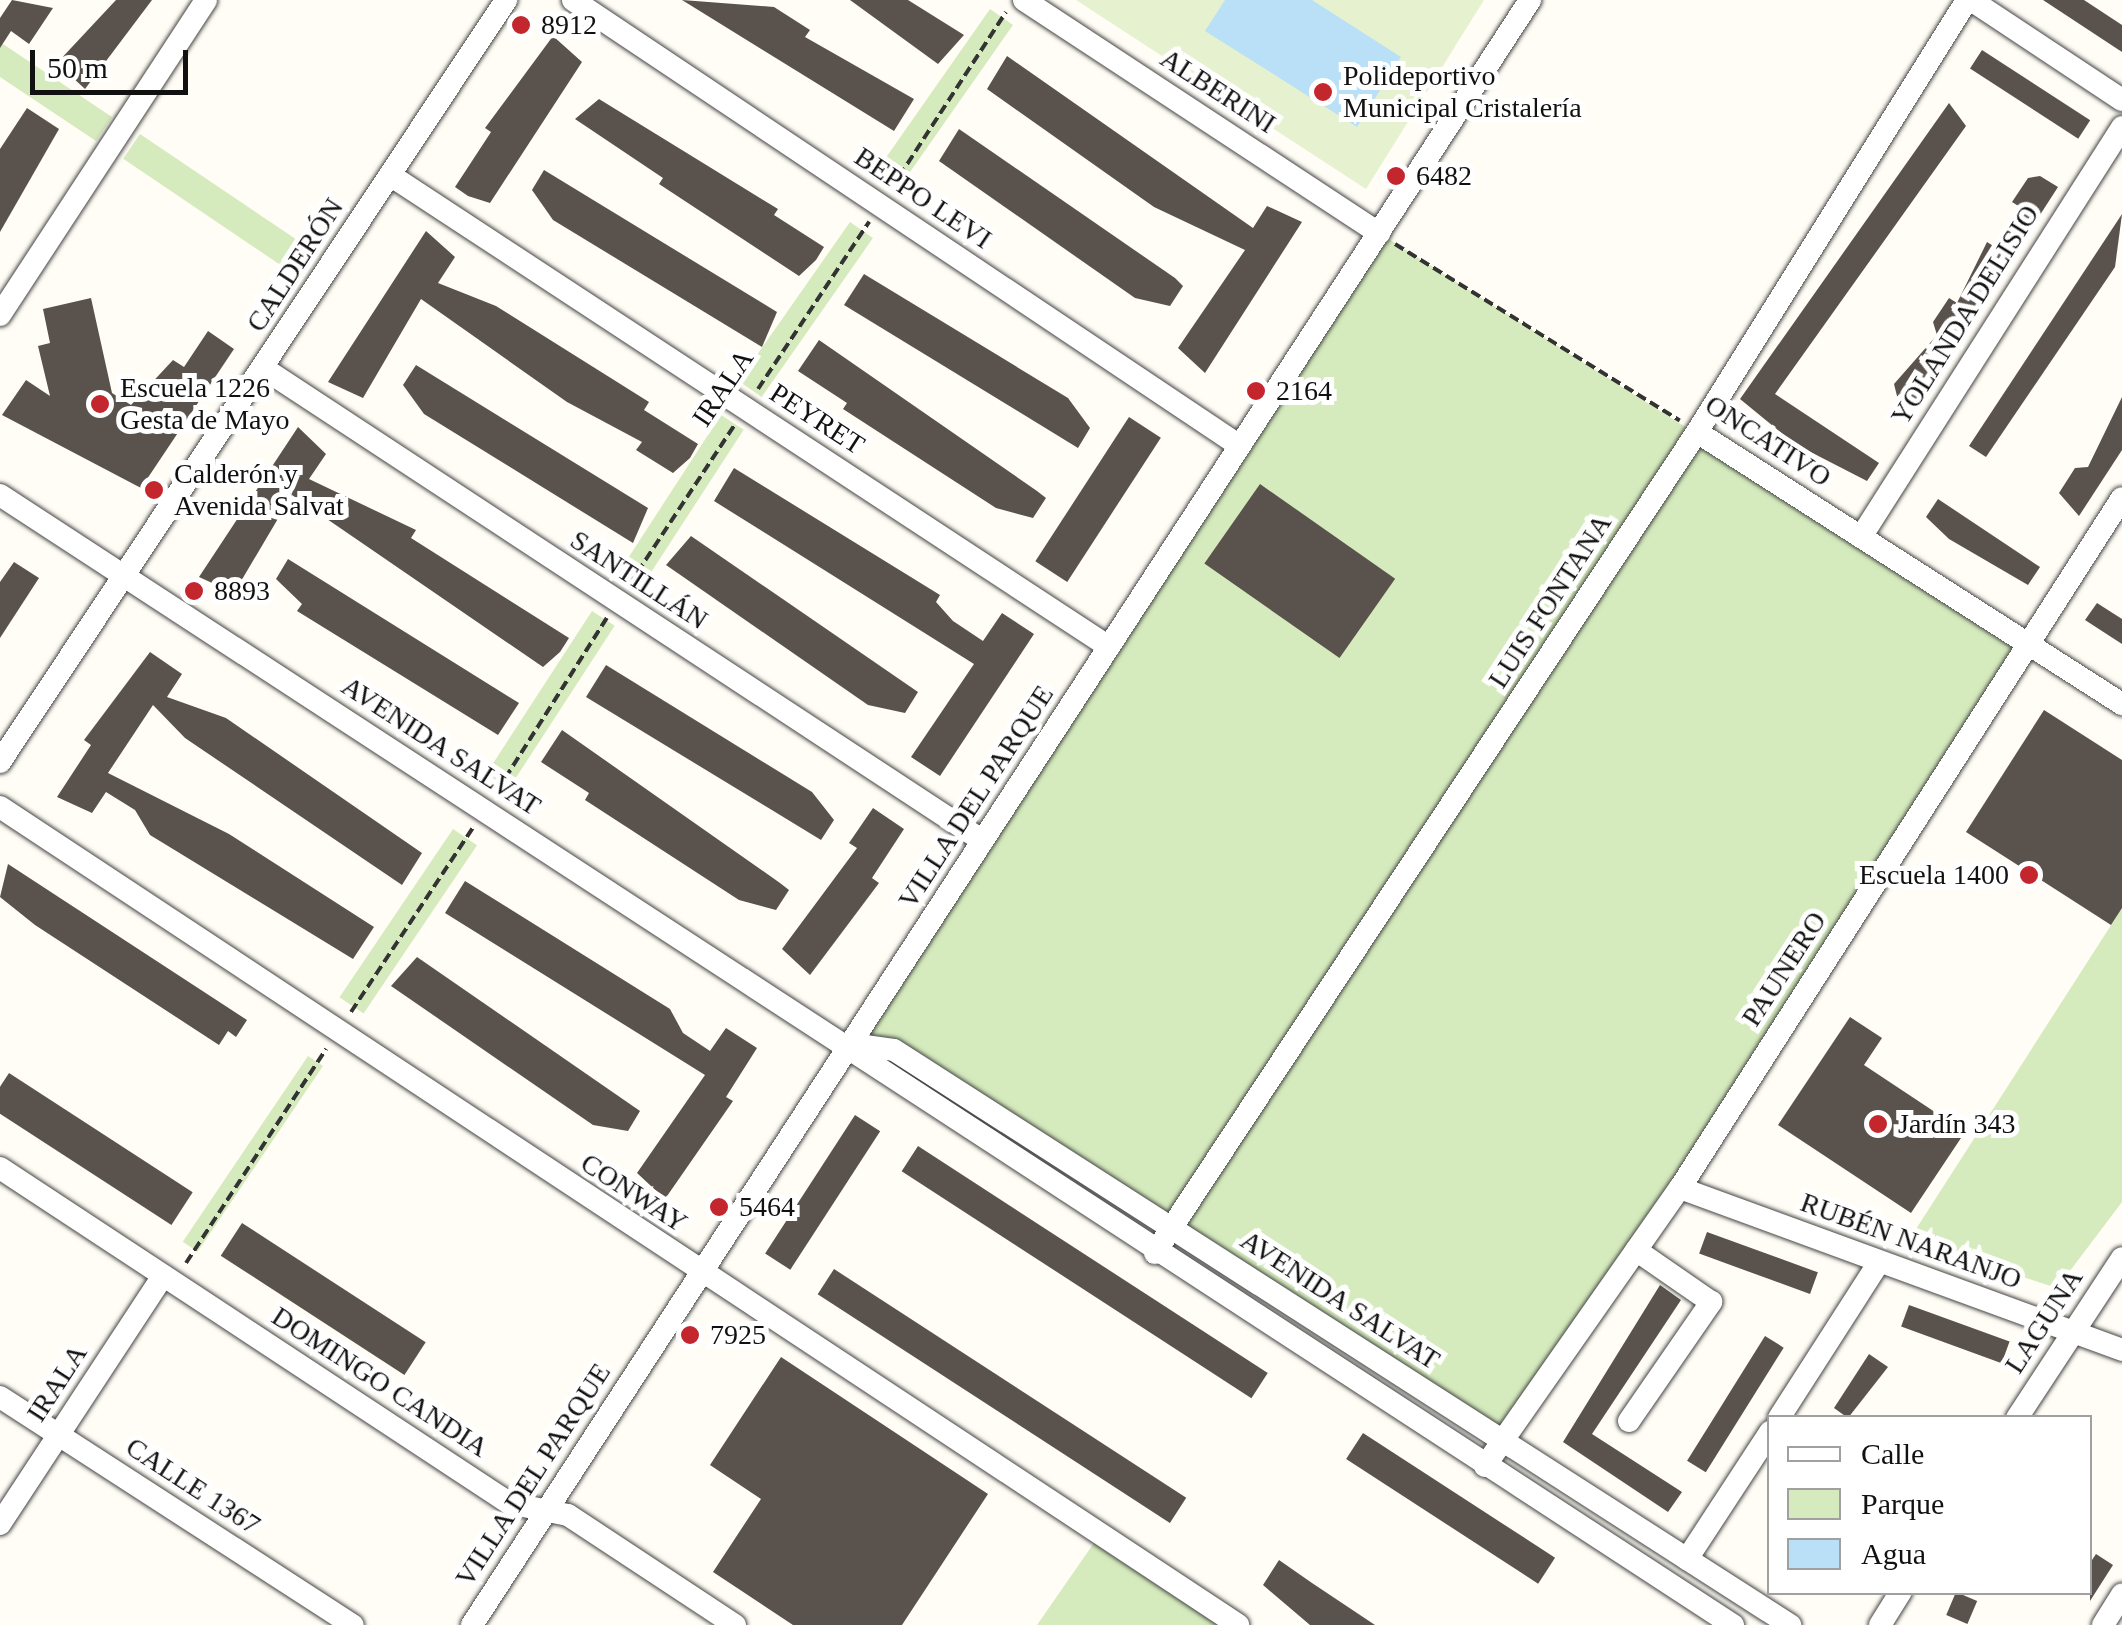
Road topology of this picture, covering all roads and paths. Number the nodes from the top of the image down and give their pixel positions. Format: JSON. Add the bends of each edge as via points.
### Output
{"nodes":[{"id":1,"x":206,"y":0,"type":"edge"},
{"id":2,"x":506,"y":0,"type":"edge"},
{"id":3,"x":573,"y":0,"type":"edge"},
{"id":4,"x":1014,"y":0,"type":"edge"},
{"id":5,"x":1024,"y":0,"type":"edge"},
{"id":6,"x":1530,"y":0,"type":"edge"},
{"id":7,"x":1969,"y":0,"type":"edge"},
{"id":8,"x":2122,"y":100,"type":"edge"},
{"id":9,"x":2122,"y":127,"type":"edge"},
{"id":10,"x":390,"y":175,"type":"junction"},
{"id":11,"x":880,"y":205,"type":"junction"},
{"id":12,"x":1378,"y":233,"type":"junction"},
{"id":13,"x":0,"y":315,"type":"edge"},
{"id":14,"x":263,"y":368,"type":"junction"},
{"id":15,"x":746,"y":408,"type":"junction"},
{"id":16,"x":1697,"y":432,"type":"junction"},
{"id":17,"x":1240,"y":446,"type":"junction"},
{"id":18,"x":0,"y":495,"type":"edge"},
{"id":19,"x":2122,"y":498,"type":"edge"},
{"id":20,"x":1861,"y":537,"type":"junction"},
{"id":21,"x":125,"y":576,"type":"junction"},
{"id":22,"x":617,"y":602,"type":"junction"},
{"id":23,"x":2028,"y":644,"type":"junction"},
{"id":24,"x":1109,"y":647,"type":"junction"},
{"id":25,"x":2122,"y":704,"type":"edge"},
{"id":26,"x":0,"y":762,"type":"edge"},
{"id":27,"x":0,"y":807,"type":"edge"},
{"id":28,"x":484,"y":811,"type":"junction"},
{"id":29,"x":983,"y":842,"type":"junction"},
{"id":30,"x":851,"y":1044,"type":"junction"},
{"id":31,"x":0,"y":1168,"type":"edge"},
{"id":32,"x":1680,"y":1188,"type":"junction"},
{"id":33,"x":1172,"y":1228,"type":"junction"},
{"id":34,"x":1636,"y":1250,"type":"junction"},
{"id":35,"x":1155,"y":1254,"type":"junction"},
{"id":36,"x":2122,"y":1258,"type":"edge"},
{"id":37,"x":1880,"y":1262,"type":"junction"},
{"id":38,"x":701,"y":1273,"type":"junction"},
{"id":39,"x":163,"y":1276,"type":"junction"},
{"id":40,"x":2073,"y":1332,"type":"junction"},
{"id":41,"x":2122,"y":1350,"type":"edge"},
{"id":42,"x":0,"y":1397,"type":"edge"},
{"id":43,"x":1781,"y":1415,"type":"edge"},
{"id":44,"x":2019,"y":1415,"type":"edge"},
{"id":45,"x":1629,"y":1421,"type":"dead end"},
{"id":46,"x":58,"y":1435,"type":"junction"},
{"id":47,"x":1767,"y":1437,"type":"edge"},
{"id":48,"x":1502,"y":1440,"type":"junction"},
{"id":49,"x":1485,"y":1466,"type":"junction"},
{"id":50,"x":545,"y":1510,"type":"junction"},
{"id":51,"x":0,"y":1524,"type":"edge"},
{"id":52,"x":1688,"y":1559,"type":"junction"},
{"id":53,"x":1899,"y":1595,"type":"edge"},
{"id":54,"x":2122,"y":1595,"type":"edge"},
{"id":55,"x":722,"y":1621,"type":"edge"},
{"id":56,"x":353,"y":1625,"type":"edge"},
{"id":57,"x":472,"y":1625,"type":"edge"},
{"id":58,"x":1238,"y":1625,"type":"edge"},
{"id":59,"x":1733,"y":1625,"type":"edge"},
{"id":60,"x":1790,"y":1625,"type":"edge"},
{"id":61,"x":1880,"y":1625,"type":"edge"},
{"id":62,"x":2103,"y":1625,"type":"edge"}],
"edges":[{"from":1,"to":13,"type":"street"},
{"from":2,"to":10,"type":"street","name":"CALDERÓN"},
{"from":3,"to":11,"type":"street","name":"BEPPO LEVI"},
{"from":4,"to":11,"type":"path","name":"IRALA"},
{"from":5,"to":12,"type":"street","name":"ALBERINI"},
{"from":6,"to":12,"type":"street","name":"VILLA DEL PARQUE"},
{"from":7,"to":8,"type":"street"},
{"from":7,"to":16,"type":"street","name":"LUIS FONTANA"},
{"from":9,"to":20,"type":"street","name":"YOLANDA DELISIO"},
{"from":10,"to":14,"type":"street","name":"CALDERÓN"},
{"from":10,"to":15,"type":"street","name":"PEYRET"},
{"from":11,"to":15,"type":"path","name":"IRALA"},
{"from":11,"to":17,"type":"street","name":"BEPPO LEVI"},
{"from":12,"to":16,"type":"path","name":"ONCATIVO"},
{"from":12,"to":17,"type":"street","name":"VILLA DEL PARQUE"},
{"from":14,"to":21,"type":"street","name":"CALDERÓN"},
{"from":14,"to":22,"type":"street","name":"SANTILLÁN"},
{"from":15,"to":22,"type":"path","name":"IRALA"},
{"from":15,"to":24,"type":"street","name":"PEYRET"},
{"from":16,"to":20,"type":"street","name":"ONCATIVO"},
{"from":16,"to":33,"type":"street","name":"LUIS FONTANA"},
{"from":17,"to":24,"type":"street","name":"VILLA DEL PARQUE"},
{"from":18,"to":21,"type":"street","name":"AVENIDA SALVAT"},
{"from":19,"to":23,"type":"street","name":"PAUNERO"},
{"from":20,"to":23,"type":"street","name":"ONCATIVO"},
{"from":21,"to":26,"type":"street","name":"CALDERÓN"},
{"from":21,"to":28,"type":"street","name":"AVENIDA SALVAT"},
{"from":22,"to":28,"type":"path","name":"IRALA"},
{"from":22,"to":29,"type":"street","name":"SANTILLÁN"},
{"from":23,"to":25,"type":"street","name":"ONCATIVO"},
{"from":23,"to":32,"type":"street","name":"PAUNERO"},
{"from":24,"to":29,"type":"street","name":"VILLA DEL PARQUE"},
{"from":27,"to":38,"type":"street","name":"CONWAY"},
{"from":28,"to":30,"type":"street","name":"AVENIDA SALVAT"},
{"from":29,"to":30,"type":"street","name":"VILLA DEL PARQUE"},
{"from":30,"to":33,"type":"street","name":"AVENIDA SALVAT","via":[[894,1050]]},
{"from":30,"to":35,"type":"street","name":"AVENIDA SALVAT","via":[[881,1077]]},
{"from":30,"to":38,"type":"street","name":"VILLA DEL PARQUE"},
{"from":31,"to":39,"type":"street","name":"DOMINGO CANDIA"},
{"from":32,"to":34,"type":"street","name":"PAUNERO"},
{"from":32,"to":37,"type":"street","name":"RUBÉN NARANJO"},
{"from":33,"to":35,"type":"street","name":"LUIS FONTANA"},
{"from":33,"to":48,"type":"street","name":"AVENIDA SALVAT"},
{"from":34,"to":45,"type":"street","via":[[1712,1302]]},
{"from":34,"to":48,"type":"street","name":"PAUNERO"},
{"from":35,"to":49,"type":"street","name":"AVENIDA SALVAT"},
{"from":36,"to":40,"type":"street","name":"LAGUNA"},
{"from":37,"to":40,"type":"street","name":"RUBÉN NARANJO"},
{"from":37,"to":43,"type":"street"},
{"from":38,"to":50,"type":"street","name":"VILLA DEL PARQUE"},
{"from":38,"to":58,"type":"street","name":"CONWAY"},
{"from":39,"to":46,"type":"street","name":"IRALA"},
{"from":39,"to":50,"type":"street","name":"DOMINGO CANDIA","via":[[509,1503]]},
{"from":40,"to":41,"type":"street","name":"RUBÉN NARANJO"},
{"from":40,"to":44,"type":"street","name":"LAGUNA"},
{"from":42,"to":46,"type":"street","name":"CALLE 1367"},
{"from":46,"to":51,"type":"street","name":"IRALA"},
{"from":46,"to":56,"type":"street","name":"CALLE 1367"},
{"from":47,"to":52,"type":"street"},
{"from":48,"to":49,"type":"street","name":"PAUNERO"},
{"from":48,"to":52,"type":"street","name":"AVENIDA SALVAT"},
{"from":49,"to":59,"type":"street","name":"AVENIDA SALVAT"},
{"from":50,"to":55,"type":"street","name":"DOMINGO CANDIA","via":[[568,1515]]},
{"from":50,"to":57,"type":"street","name":"VILLA DEL PARQUE"},
{"from":52,"to":60,"type":"street","name":"AVENIDA SALVAT"},
{"from":53,"to":61,"type":"street"},
{"from":54,"to":62,"type":"street"}]}
